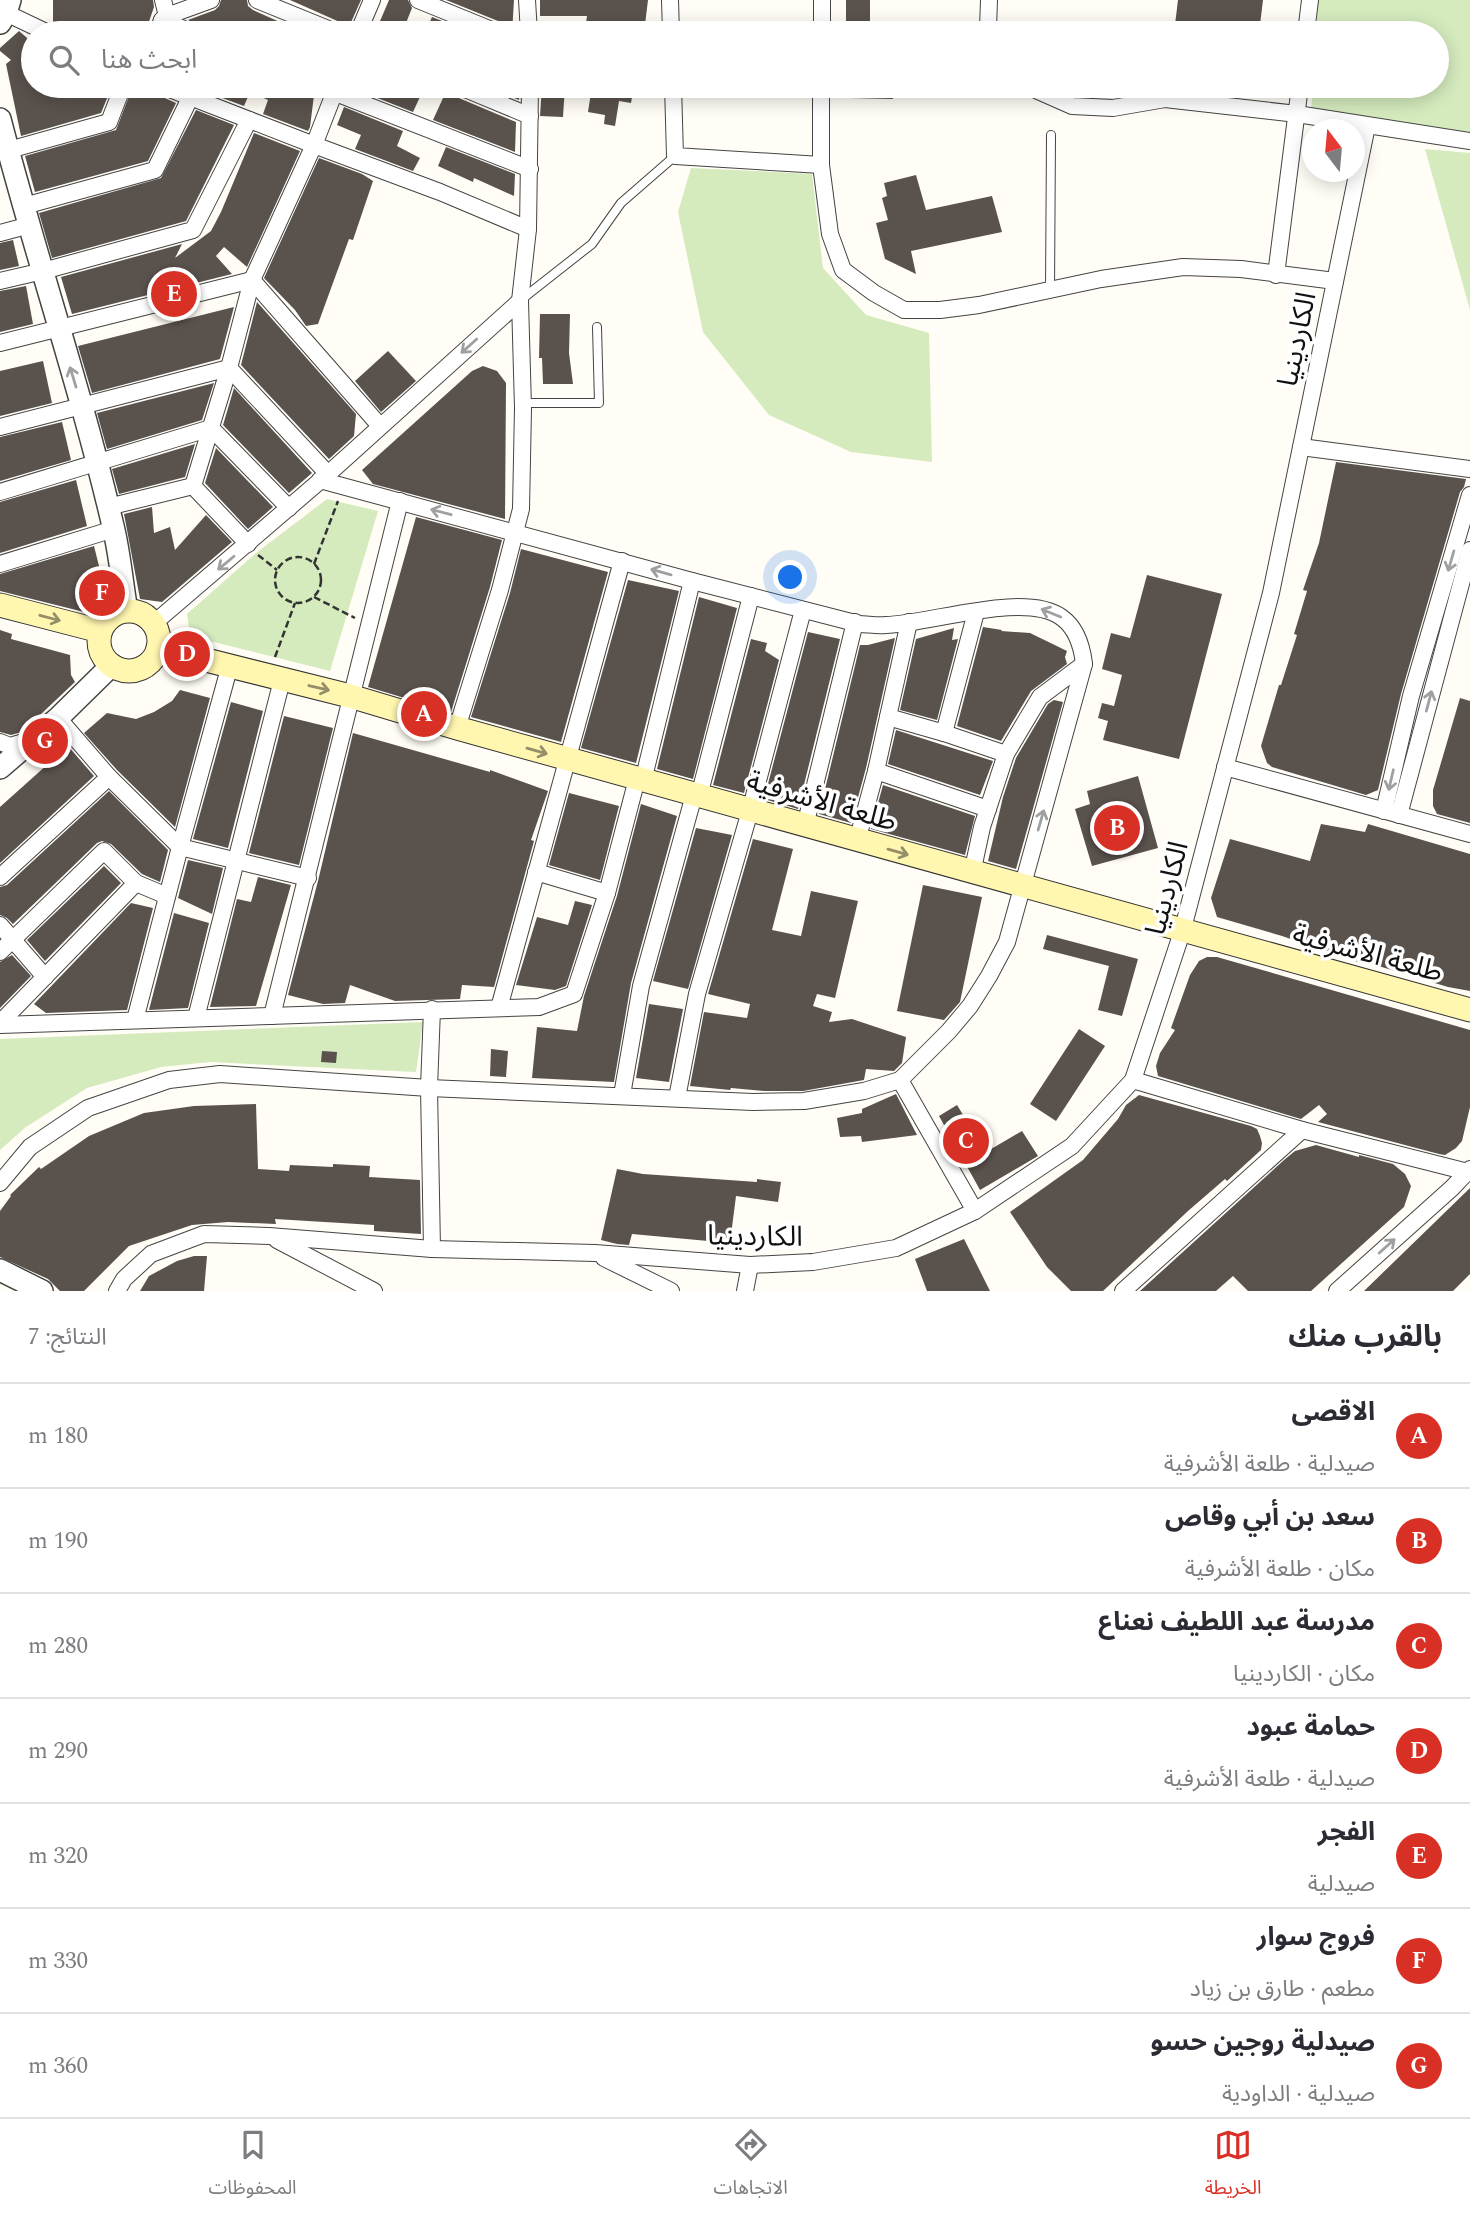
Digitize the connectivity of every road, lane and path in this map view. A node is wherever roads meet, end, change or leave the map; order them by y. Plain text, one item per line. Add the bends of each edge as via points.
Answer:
1 (211, 0) edge
2 (257, 0) edge
3 (372, 0) edge
4 (418, 0) edge
5 (527, 0) edge
6 (670, 0) edge
7 (822, 0) edge
8 (989, 0) edge
9 (1310, 0) edge
10 (5, 12) edge
11 (162, 17) edge
12 (23, 21) edge
13 (309, 21) edge
14 (363, 21) edge
15 (470, 21) edge
16 (528, 21) edge
17 (671, 21) edge
18 (822, 21) edge
19 (988, 21) edge
20 (1307, 21) edge
21 (118, 98) edge
22 (190, 98) joint
23 (332, 98) edge
24 (358, 98) edge
25 (487, 98) edge
26 (530, 98) edge
27 (673, 98) edge
28 (821, 98) edge
29 (1054, 98) edge
30 (1299, 98) edge
31 (1297, 114) junction
32 (530, 116) junction
33 (249, 120) junction
34 (1367, 126) junction
35 (3, 133) edge
36 (1051, 135) dead end
37 (1470, 141) edge
38 (314, 145) junction
39 (675, 156) junction
40 (821, 165) junction
41 (530, 169) junction
42 (9, 183) edge
43 (27, 215) junction
44 (528, 229) junction
45 (0, 233) edge
46 (43, 271) junction
47 (1276, 275) junction
48 (252, 280) junction
49 (0, 281) edge
50 (1335, 281) junction
51 (1050, 290) junction
52 (520, 301) junction
53 (597, 327) dead end
54 (58, 329) junction
55 (0, 344) edge
56 (229, 368) junction
57 (523, 402) junction
58 (82, 405) junction
59 (380, 426) junction
60 (0, 427) edge
61 (211, 428) junction
62 (1301, 447) junction
63 (97, 464) junction
64 (1470, 469) edge
65 (324, 477) junction
66 (341, 485) junction
67 (193, 486) junction
68 (0, 492) edge
69 (1470, 495) edge
70 (400, 501) junction
71 (108, 507) junction
72 (289, 508) junction
73 (114, 529) junction
74 (515, 532) junction
75 (252, 549) junction
76 (1470, 550) edge
77 (622, 561) junction
78 (0, 564) edge
79 (314, 564) junction
80 (277, 570) junction
81 (692, 581) junction
82 (751, 596) junction
83 (314, 597) junction
84 (295, 603) junction
85 (0, 605) edge
86 (803, 610) junction
87 (127, 611) junction
88 (976, 612) junction
89 (855, 622) junction
90 (909, 622) junction
91 (153, 624) junction
92 (368, 625) junction
93 (100, 631) junction
94 (158, 648) junction
95 (275, 657) dead end
96 (1084, 664) junction
97 (230, 665) junction
98 (112, 666) junction
99 (282, 680) junction
100 (350, 696) junction
101 (888, 717) junction
102 (58, 718) junction
103 (457, 729) junction
104 (944, 733) junction
105 (32, 740) junction
106 (0, 742) edge
107 (1006, 754) junction
108 (566, 759) junction
109 (1225, 767) junction
110 (0, 768) edge
111 (876, 771) junction
112 (108, 777) junction
113 (640, 780) junction
114 (696, 796) junction
115 (988, 809) junction
116 (750, 811) junction
117 (1392, 813) junction
118 (805, 826) junction
119 (1470, 834) edge
120 (857, 841) junction
121 (180, 847) junction
122 (236, 862) junction
123 (536, 872) junction
124 (972, 873) junction
125 (0, 877) edge
126 (307, 878) junction
127 (136, 883) junction
128 (1022, 886) junction
129 (607, 893) junction
130 (167, 896) junction
131 (0, 925) edge
132 (1182, 932) junction
133 (13, 940) junction
134 (0, 952) edge
135 (45, 977) junction
136 (499, 1008) junction
137 (432, 1009) junction
138 (1470, 1010) edge
139 (272, 1016) junction
140 (195, 1018) junction
141 (135, 1020) junction
142 (0, 1024) edge
143 (900, 1080) junction
144 (1133, 1080) junction
145 (429, 1088) junction
146 (622, 1095) junction
147 (677, 1098) junction
148 (1303, 1130) junction
149 (1469, 1171) edge
150 (0, 1183) edge
151 (975, 1211) junction
152 (270, 1236) junction
153 (432, 1249) junction
154 (595, 1253) junction
155 (750, 1265) junction
156 (0, 1270) edge
157 (42, 1291) edge
158 (117, 1291) edge
159 (374, 1291) edge
160 (671, 1291) edge
161 (746, 1291) edge
162 (1123, 1291) edge
163 (1337, 1291) edge

1 - 11 street
2 - 13 street
3 - 14 street
4 - 15 street
5 - 16 street
6 - 17 street
7 - 18 street
8 - 19 street
9 - 20 street
10 - 12 street
21 - 35 street via 109,122
22 - 33 street
22 - 43 street via 155,170
23 - 38 street
24 - 41 street
25 - 32 street
26 - 32 street
27 - 39 street
28 - 40 street
29 - 31 street via 1072,106 1113,108 1165,99
30 - 31 street
31 - 34 street
31 - 47 street
32 - 41 street
33 - 38 street
33 - 46 street via 193,230
34 - 37 street
34 - 50 street, الكاردينيا
35 - 42 street
36 - 51 lane
38 - 44 street
38 - 48 street
39 - 40 street
39 - 52 lane via 621,203 592,244
40 - 51 street via 830,234 843,270 904,310 979,305
41 - 44 street
42 - 43 street
43 - 45 street
43 - 46 street
44 - 52 street
46 - 49 street
46 - 54 street
47 - 50 street
47 - 51 street via 1183,267
48 - 54 street
48 - 56 street
48 - 59 street
50 - 62 street, الكاردينيا
52 - 57 street
52 -> 59 street
53 - 57 lane via 599,403
54 - 55 street
58 -> 54 street
56 - 58 street
56 - 61 street
56 - 65 street
57 - 74 street via 521,509
58 - 60 street
58 - 63 street
59 - 65 street
61 - 63 street
61 - 67 street
61 - 72 street
62 - 64 street
62 - 109 street, الكاردينيا via 1270,593
63 - 68 street
63 - 71 street
65 - 66 street
65 - 72 street
66 - 70 street
66 - 79 path
67 - 71 street
67 - 75 street
69 -> 117 street via 1411,696
74 -> 70 street
70 - 92 street
71 - 73 street
72 - 75 street
73 - 78 street
73 - 87 street
74 - 77 street
74 - 103 street
75 - 80 path
75 -> 91 street
117 -> 76 street
81 -> 77 street
77 - 108 street
79 - 80 path via 294,558
79 - 83 path via 321,584
80 - 84 path via 278,591
81 - 82 street
81 - 113 street
82 - 86 street
82 - 114 street
83 - 84 path
83 - 92 path
84 - 95 path
85 -> 93 main road
86 - 89 street
86 - 116 street
87 - 91 main road via 142,614
87 - 93 main road via 110,617
88 - 90 street
96 -> 88 street via 1073,628 1060,617 1043,609 1021,607
88 - 104 street
89 - 90 street
89 - 118 street
90 - 101 street
91 - 94 main road
92 - 100 street
93 - 98 main road via 102,654
94 - 97 main road, طلعة الأشرفية
94 - 98 main road via 148,664 139,668
96 - 107 street via 1040,697
128 -> 96 street
97 - 99 main road, طلعة الأشرفية
97 - 121 street
98 - 102 street
99 -> 100 main road, طلعة الأشرفية
99 - 122 street
100 - 103 main road, طلعة الأشرفية
100 - 126 street
101 - 104 street
101 - 111 street
102 - 105 street
102 - 112 street
103 -> 108 main road, طلعة الأشرفية
104 - 107 street
105 - 106 street via 10,746
105 - 110 street
107 - 115 street
108 - 113 main road, طلعة الأشرفية
108 - 123 street
109 - 117 street
109 - 132 street, الكاردينيا
111 - 115 street
111 - 120 street
112 - 121 street
112 - 125 street
113 - 114 main road, طلعة الأشرفية
113 - 129 street
114 - 116 main road, طلعة الأشرفية
114 - 146 street via 641,986
115 - 124 street
116 - 118 main road, طلعة الأشرفية
116 - 147 street via 696,994
117 - 119 street
118 - 120 main road, طلعة الأشرفية
120 -> 124 main road, طلعة الأشرفية
121 - 122 street
121 - 130 street
122 - 126 street
122 - 140 street
123 - 129 street
123 - 136 street
124 - 128 main road, طلعة الأشرفية
126 - 139 street
127 - 130 street
127 - 133 street via 104,850
127 - 135 street
128 - 132 main road, طلعة الأشرفية
128 - 143 street via 1007,942 989,976 950,1031
129 - 136 street via 574,994 539,1007
130 - 141 street
131 - 133 street
132 - 138 main road, طلعة الأشرفية
132 - 144 street, الكاردينيا
133 - 134 street
133 - 135 street
135 - 142 street
136 - 137 street
137 - 139 street
137 - 145 street
139 - 140 street
140 - 141 street
141 - 142 street
143 - 147 street via 804,1101
143 - 151 street
144 - 148 street
144 - 151 street, الكاردينيا via 1072,1146
145 - 146 street
145 - 150 street via 220,1074 169,1080 89,1108 30,1147
145 - 153 street
146 - 147 street
148 - 149 street
148 - 162 street
163 -> 149 street
151 - 155 street, الكاردينيا via 897,1248 813,1262
152 - 153 street, الكاردينيا
152 - 158 street, الكاردينيا via 204,1234 151,1254
152 - 159 street
153 - 154 street, الكاردينيا
154 - 155 street, الكاردينيا
154 - 160 street, الكاردينيا
155 - 161 street
156 - 157 street

